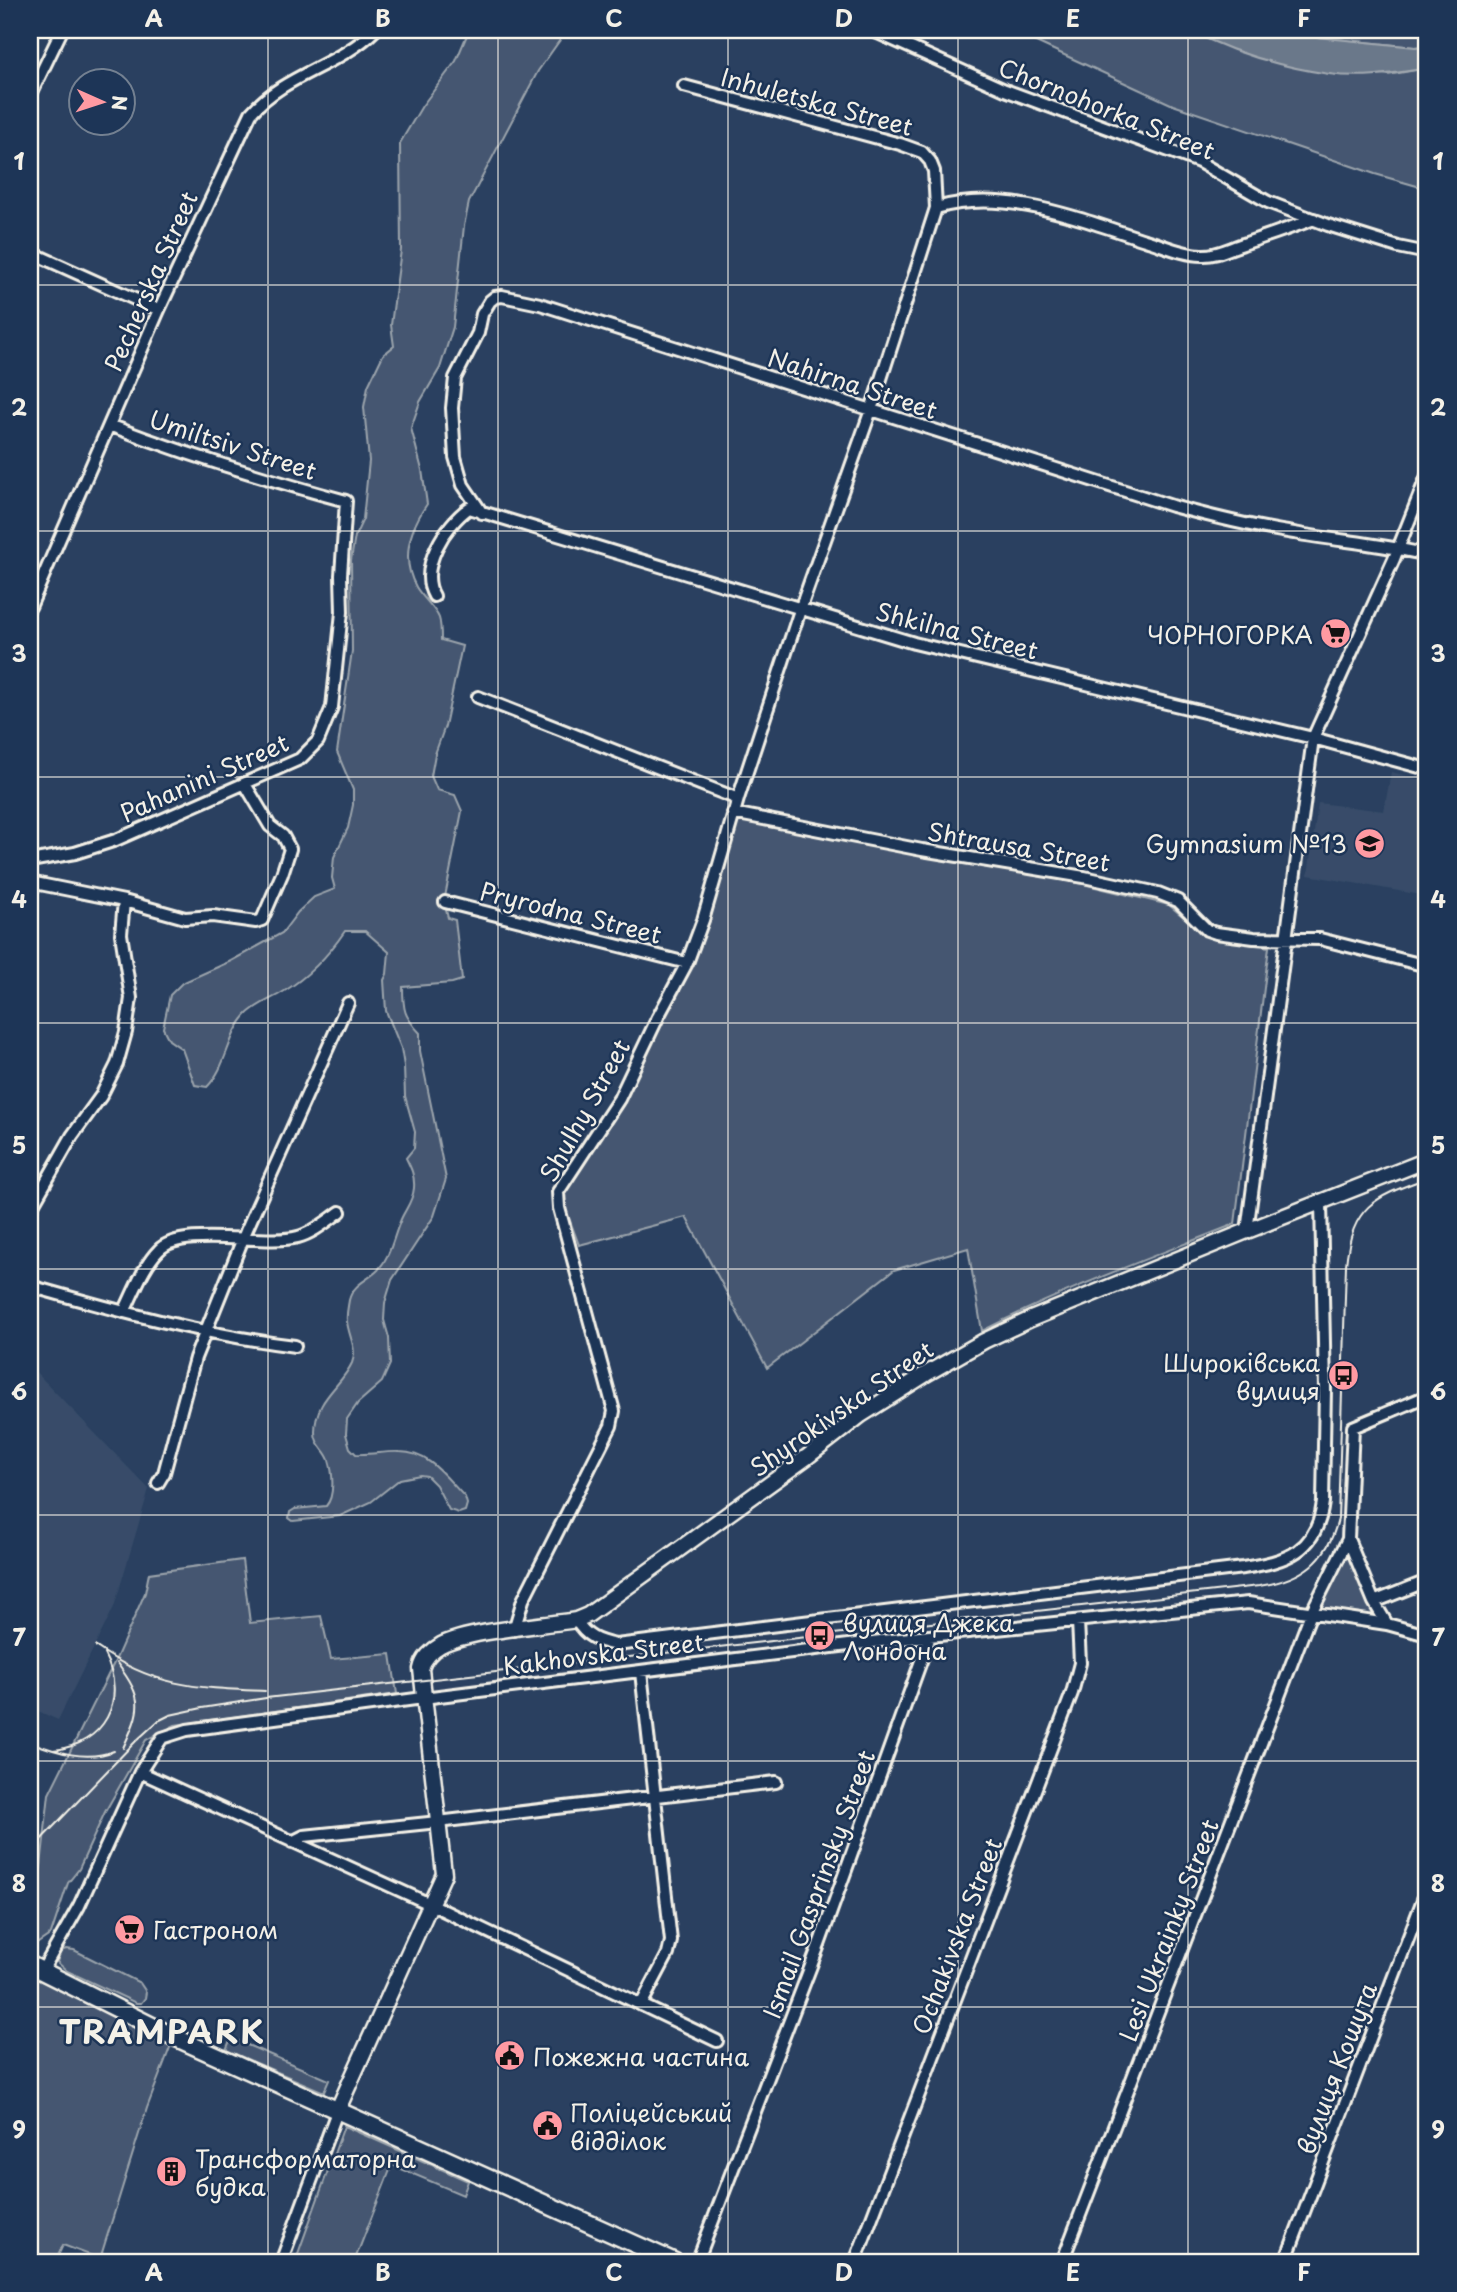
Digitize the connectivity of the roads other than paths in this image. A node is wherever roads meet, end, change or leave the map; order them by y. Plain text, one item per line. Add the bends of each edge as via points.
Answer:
1 (62, 30) edge
2 (375, 30) edge
3 (871, 30) edge
4 (684, 86) dead end
5 (30, 96) edge
6 (936, 208) junction
7 (1314, 219) junction
8 (30, 252) edge
9 (1427, 253) edge
10 (159, 310) junction
11 (871, 410) junction
12 (109, 425) junction
13 (1427, 476) edge
14 (346, 501) joint
15 (482, 513) junction
16 (1399, 548) junction
17 (1427, 555) edge
18 (434, 596) dead end
19 (30, 607) edge
20 (800, 610) junction
21 (478, 697) dead end
22 (1312, 738) junction
23 (1427, 769) edge
24 (245, 783) junction
25 (738, 799) junction
26 (733, 813) junction
27 (30, 861) edge
28 (30, 882) edge
29 (124, 901) junction
30 (446, 902) dead end
31 (1286, 937) junction
32 (687, 964) junction
33 (1427, 966) edge
34 (348, 1003) dead end
35 (1427, 1160) edge
36 (1321, 1202) junction
37 (30, 1210) edge
38 (340, 1212) dead end
39 (1247, 1231) junction
40 (243, 1239) junction
41 (30, 1286) edge
42 (124, 1312) junction
43 (206, 1331) junction
44 (295, 1346) dead end
45 (1427, 1396) edge
46 (158, 1483) dead end
47 (1348, 1539) junction
48 (1427, 1581) edge
49 (1374, 1602) junction
50 (1311, 1613) junction
51 (576, 1620) junction
52 (1078, 1621) junction
53 (1387, 1623) junction
54 (514, 1630) junction
55 (1427, 1635) edge
56 (930, 1636) junction
57 (641, 1672) junction
58 (423, 1698) junction
59 (140, 1772) junction
60 (776, 1782) dead end
61 (655, 1797) junction
62 (438, 1822) junction
63 (292, 1842) junction
64 (1427, 1889) edge
65 (432, 1905) junction
66 (36, 1968) edge
67 (641, 2005) junction
68 (717, 2041) dead end
69 (338, 2109) junction
70 (281, 2262) edge
71 (675, 2262) edge
72 (697, 2262) edge
73 (855, 2262) edge
74 (1062, 2262) edge
75 (1285, 2262) edge

1 - 5 street
2 - 10 street, Pecherska Street via 338,57 282,86 251,113
3 - 7 street, Chornohorka Street via 1005,90 1199,162 1268,202
4 - 6 street, Inhuletska Street via 922,152 934,172
6 - 7 street via 979,201 1020,204 1202,256
6 - 11 street, Shulhy Street
7 - 9 street, Chornohorka Street
8 - 10 street
10 - 12 street, Pecherska Street
11 - 15 street, Nahirna Street via 540,304 495,297 486,306 453,390 455,457 463,485
11 - 16 street, Nahirna Street via 1237,523
11 - 20 street, Shulhy Street
12 - 14 street, Umiltsiv Street via 182,453
12 - 19 street, Pecherska Street
13 - 16 street
14 - 24 street, Pahanini Street via 332,707 318,741 300,760
15 - 18 street via 468,508 453,521 435,553 428,580
15 - 20 street, Shkilna Street
16 - 17 street, Nahirna Street
16 - 22 street
20 - 22 street, Shkilna Street via 914,643
20 - 25 street, Shulhy Street
21 - 25 street
22 - 23 street, Shkilna Street
22 - 31 street
24 - 27 street, Pahanini Street via 116,840
24 - 29 street via 270,826 284,835 290,849 262,920 184,918
25 - 26 street, Shulhy Street
26 - 31 street, Shtrausa Street via 1146,890 1178,901 1207,930 1254,938
26 - 32 street, Shulhy Street
28 - 29 street
29 - 37 street via 121,934 131,998 117,1064
30 - 32 street, Pryrodna Street
31 - 33 street, Shtrausa Street via 1320,939
31 - 39 street
32 - 54 street, Shulhy Street via 619,1100 558,1192 614,1411 611,1426 523,1600
34 - 40 street
35 - 36 main road, Shyrokivska Street
36 - 39 main road, Shyrokivska Street
36 - 51 street via 1322,1503 1320,1521 1310,1541 1294,1555 1243,1568 616,1645 598,1642 584,1633
38 - 40 street via 299,1237
39 - 51 main road, Shyrokivska Street via 1031,1319 926,1374 861,1415 596,1610
40 - 42 street via 167,1243 151,1262
40 - 43 street
41 - 42 street
42 - 43 street
43 - 44 street
43 - 46 street
45 - 47 street via 1353,1427
47 - 49 street
47 - 50 street, Lesi Ukrainky Street
48 - 49 street
49 - 53 street
50 - 52 street, Kakhovska Street via 1248,1603
50 - 53 street, Kakhovska Street
50 - 74 street, Lesi Ukrainky Street
51 - 54 main road, Shyrokivska Street
52 - 56 street, Kakhovska Street
52 - 73 street, Ochakivska Street via 1080,1663 1072,1693
53 - 55 street, Kakhovska Street
54 - 58 main road, Shyrokivska Street via 444,1644 431,1652 422,1664
56 - 57 street, Kakhovska Street
56 - 72 street, Ismail Gasprinsky Street via 819,1945
57 - 58 street, Kakhovska Street
57 - 61 street
58 - 59 street, Kakhovska Street via 187,1730 162,1738
58 - 62 main road
59 - 63 street
59 - 66 street, Kakhovska Street via 79,1906
60 - 61 street
61 - 62 street
61 - 67 street via 671,1941
62 - 63 street via 304,1836
62 - 65 main road via 444,1874
63 - 65 street
64 - 75 street, вулиця Кошута
65 - 67 street
65 - 69 main road
66 - 69 main road, Kakhovska Street
67 - 68 street
69 - 70 street
69 - 71 main road, Kakhovska Street

